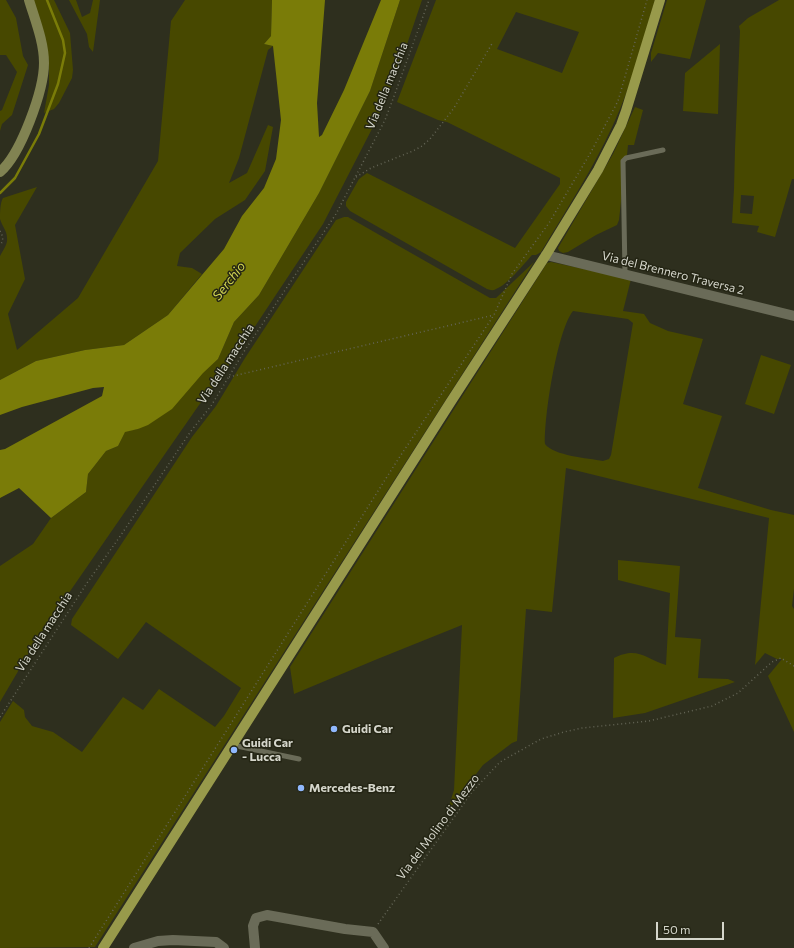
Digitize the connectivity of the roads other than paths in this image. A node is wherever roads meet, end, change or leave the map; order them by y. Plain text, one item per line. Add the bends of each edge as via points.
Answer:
1 (29, 0) edge
2 (660, 0) edge
3 (663, 150) dead end
4 (0, 172) edge
5 (546, 255) junction
6 (625, 274) junction
7 (794, 316) edge
8 (232, 745) junction
9 (299, 759) dead end
10 (103, 948) edge
11 (134, 948) edge
12 (224, 948) edge
13 (255, 948) edge
14 (384, 948) edge

1 - 4 main road via 42,48 44,74 40,91 15,153
2 - 5 main road via 621,125 598,170
3 - 6 lane via 626,158 623,161
5 - 6 street, Via del Brennero Traversa 2
5 - 8 main road
6 - 7 street, Via del Brennero Traversa 2
8 - 9 lane
8 - 10 main road
11 - 12 street via 158,941 173,940 216,942
13 - 14 street via 253,926 256,918 267,915 373,932

